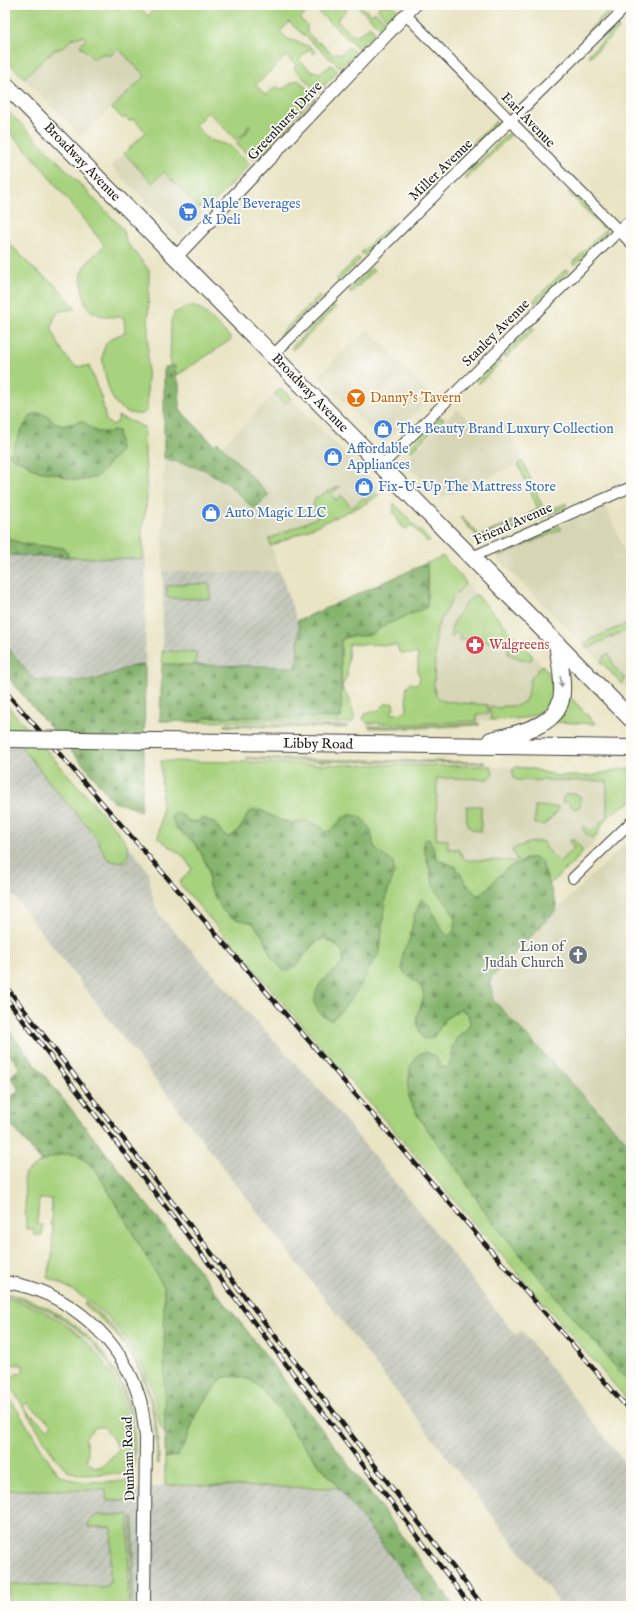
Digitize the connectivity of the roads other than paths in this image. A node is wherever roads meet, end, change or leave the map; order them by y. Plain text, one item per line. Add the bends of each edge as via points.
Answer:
1 (415, 5) edge
2 (628, 5) edge
3 (406, 16) junction
4 (5, 84) edge
5 (510, 122) junction
6 (631, 219) edge
7 (619, 231) junction
8 (631, 243) edge
9 (176, 257) junction
10 (273, 355) junction
11 (381, 466) junction
12 (631, 487) edge
13 (472, 557) junction
14 (557, 643) junction
15 (631, 719) edge
16 (5, 739) edge
17 (473, 746) junction
18 (631, 748) edge
19 (631, 822) edge
20 (573, 878) dead end
21 (5, 1282) edge
22 (144, 1606) edge

1 - 3 street, Greenhurst Drive
2 - 5 street, Miller Avenue
3 - 5 street, Earl Avenue
3 - 9 street, Greenhurst Drive
4 - 9 main road, Broadway Avenue
5 - 7 street, Earl Avenue
5 - 10 street, Miller Avenue
6 - 7 street, Stanley Avenue
7 - 8 street, Earl Avenue
7 - 11 street, Stanley Avenue
9 - 10 main road, Broadway Avenue
10 - 11 main road, Broadway Avenue
11 - 13 main road, Broadway Avenue
12 - 13 street, Friend Avenue
13 - 14 main road, Broadway Avenue
14 - 15 main road, Broadway Avenue
14 -> 17 main road via 562,693 553,714 538,726
16 - 17 main road, Libby Road, bridge
17 - 18 main road, Libby Road
19 - 20 street
21 - 22 street, Dunham Road via 49,1295 71,1307 94,1326 116,1351 130,1375 140,1401 146,1436

